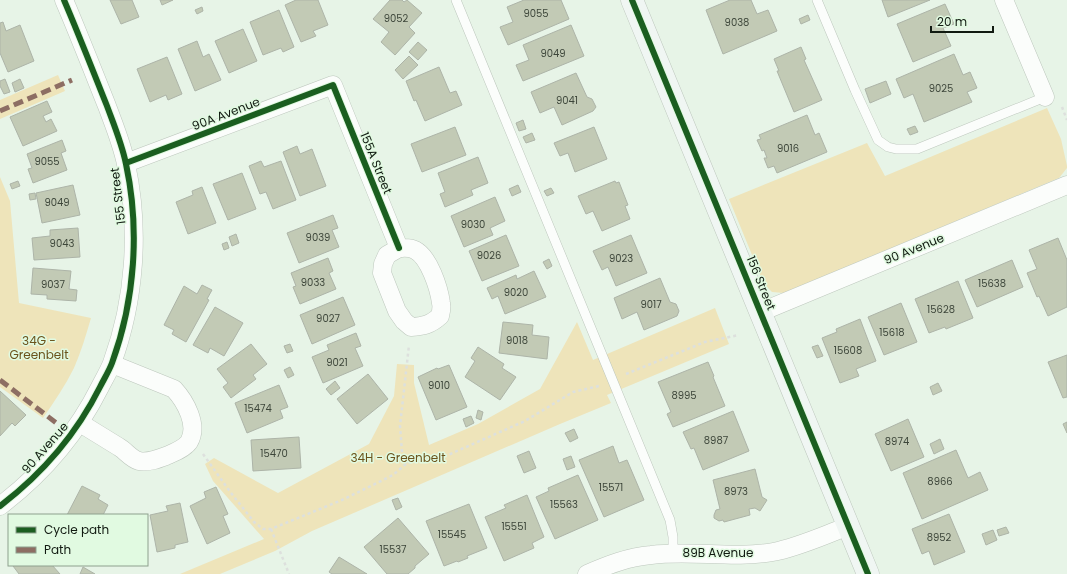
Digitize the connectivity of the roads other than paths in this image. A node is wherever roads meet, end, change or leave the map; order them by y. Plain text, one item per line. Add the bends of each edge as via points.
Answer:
1 (64, 0) edge
2 (456, 0) edge
3 (632, 0) edge
4 (817, 0) edge
5 (1004, 0) edge
6 (333, 85) joint
7 (1045, 97) joint
8 (126, 163) junction
9 (1067, 185) edge
10 (399, 248) dead end
11 (761, 312) junction
12 (112, 364) junction
13 (96, 395) joint
14 (80, 423) junction
15 (0, 506) edge
16 (848, 526) junction
17 (673, 553) junction
18 (587, 574) edge
19 (868, 574) edge

1 - 8 street, 155 Street via 117,133
2 - 17 lane via 670,520
3 - 11 main road, 156 Street
4 - 7 lane via 878,140 888,147 902,150 917,149
5 - 7 street
6 - 8 street, 90A Avenue
6 - 10 street, 155A Street
8 - 12 street, 155 Street via 132,205 134,249 130,297
9 - 11 street, 90 Avenue
11 - 16 main road, 156 Street
12 - 13 street, 155 Street
12 - 14 street, 90 Avenue via 174,389 181,396 192,422 189,442 170,454 141,462
13 - 14 street, 90 Avenue
14 - 15 street, 90 Avenue via 36,476
16 - 17 street, 89B Avenue via 806,543 774,552 741,555
16 - 19 main road, 156 Street
17 - 18 street, 89B Avenue via 627,559

